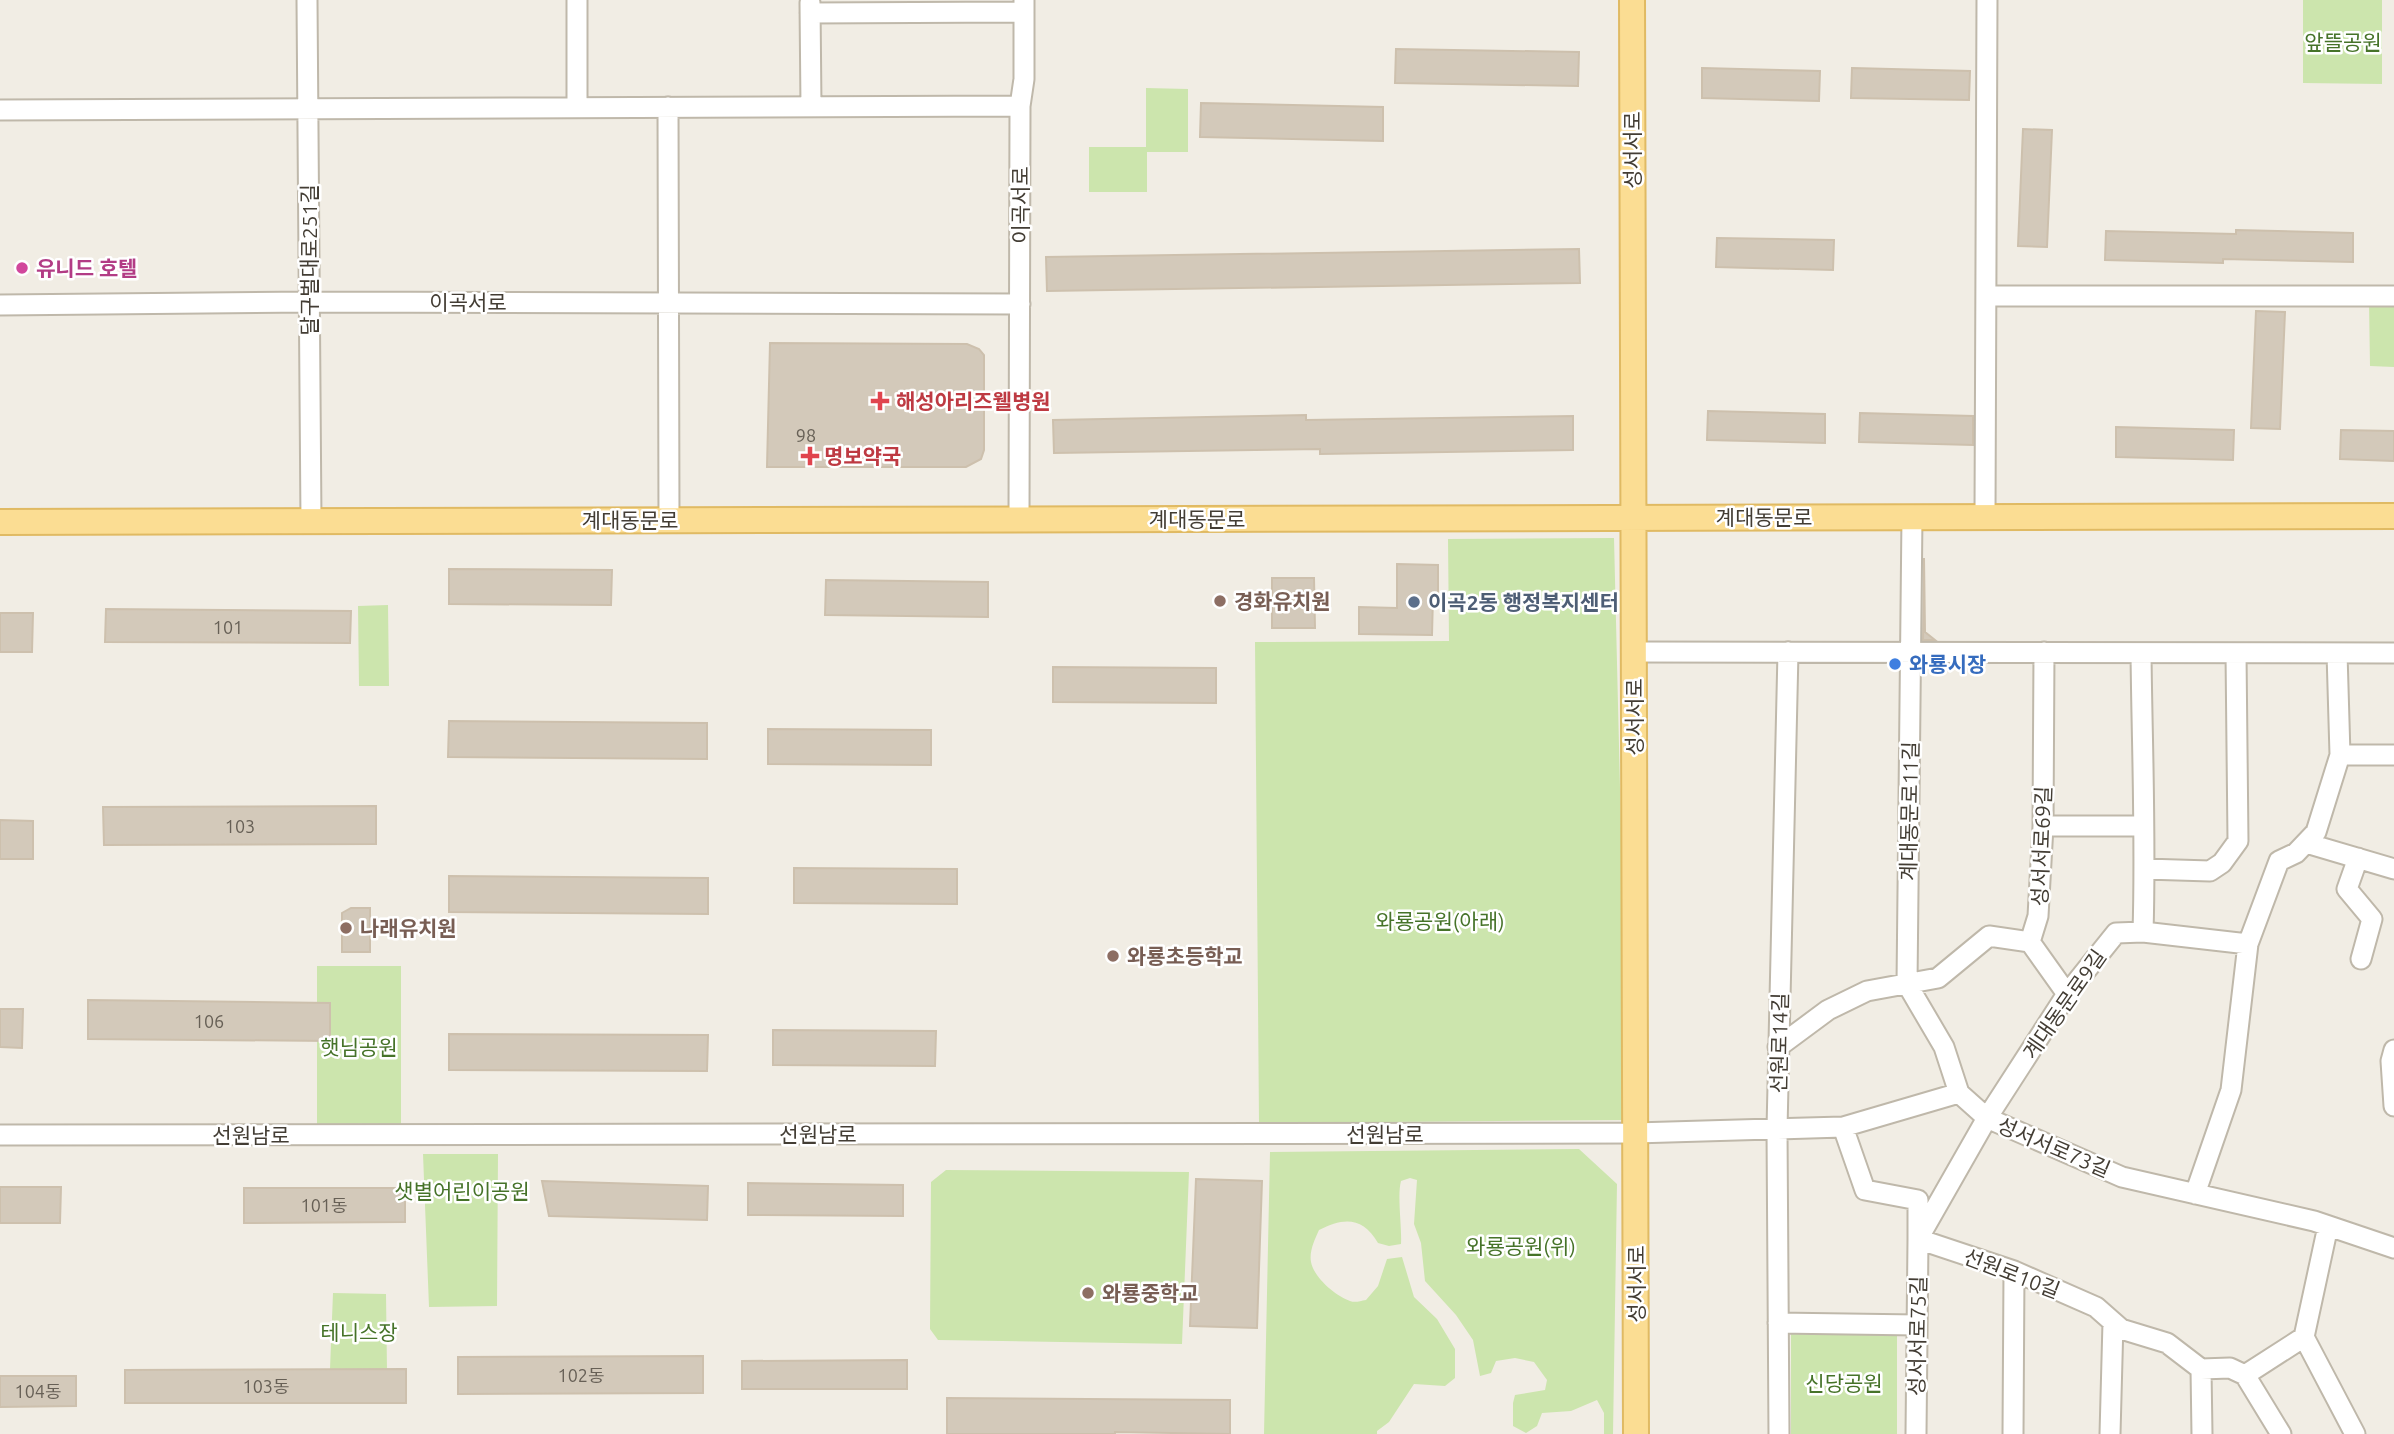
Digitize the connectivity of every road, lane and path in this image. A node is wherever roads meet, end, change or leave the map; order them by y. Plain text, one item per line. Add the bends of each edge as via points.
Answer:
1 (307, 0) edge
2 (577, 0) edge
3 (1632, 0) edge
4 (1987, 0) edge
5 (1024, 6) edge
6 (810, 7) edge
7 (1020, 106) junction
8 (577, 107) junction
9 (668, 107) junction
10 (811, 107) junction
11 (308, 108) junction
12 (0, 110) edge
13 (1986, 296) junction
14 (2394, 296) edge
15 (309, 302) junction
16 (669, 303) junction
17 (1020, 304) junction
18 (0, 305) edge
19 (1912, 516) junction
20 (1985, 516) junction
21 (2394, 516) edge
22 (1633, 518) junction
23 (1019, 519) junction
24 (669, 520) junction
25 (311, 521) junction
26 (0, 522) edge
27 (1634, 652) junction
28 (1788, 652) junction
29 (1911, 652) junction
30 (2044, 652) junction
31 (2141, 653) junction
32 (2236, 653) junction
33 (2337, 653) junction
34 (2394, 653) edge
35 (2340, 755) junction
36 (2394, 755) edge
37 (2043, 826) junction
38 (2142, 827) junction
39 (2306, 843) junction
40 (2358, 858) junction
41 (2145, 869) junction
42 (2394, 869) edge
43 (2143, 932) junction
44 (2030, 942) junction
45 (2248, 944) junction
46 (2361, 960) dead end
47 (1907, 984) junction
48 (2067, 993) junction
49 (1778, 1047) junction
50 (2394, 1050) edge
51 (1959, 1093) junction
52 (2394, 1106) edge
53 (1987, 1118) junction
54 (1843, 1127) junction
55 (1777, 1129) junction
56 (1635, 1133) junction
57 (0, 1135) edge
58 (2195, 1194) junction
59 (2328, 1226) junction
60 (1918, 1239) junction
61 (2394, 1248) edge
62 (2014, 1271) junction
63 (2113, 1321) junction
64 (1778, 1323) junction
65 (1917, 1325) junction
66 (2304, 1337) junction
67 (2201, 1369) junction
68 (2245, 1375) junction
69 (1636, 1434) edge
70 (1779, 1434) edge
71 (1916, 1434) edge
72 (2013, 1434) edge
73 (2110, 1434) edge
74 (2202, 1434) edge
75 (2281, 1434) edge
76 (2354, 1434) edge

1 - 11 street, 달구벌대로251길
2 - 8 street
3 - 22 main road, 성서서로
4 - 13 street
5 - 6 street
5 - 7 street, 이곡서로
6 - 10 street
7 - 10 street
7 - 17 street, 이곡서로
8 - 9 street
8 - 11 street
9 - 10 street
9 - 16 street
11 - 12 street
11 - 15 street, 달구벌대로251길
13 - 14 street
13 - 20 street
15 - 16 street, 이곡서로
15 - 18 street, 이곡서로
15 - 25 street, 달구벌대로251길
16 - 17 street, 이곡서로
16 - 24 street
17 - 23 street
19 - 20 main road, 계대동문로
19 - 22 main road, 계대동문로
19 - 29 street, 계대동문로11길
20 - 21 main road, 계대동문로
22 - 23 main road, 계대동문로
22 - 27 main road, 성서서로
23 - 24 main road, 계대동문로
24 - 25 main road, 계대동문로
25 - 26 main road, 계대동문로
27 - 28 street
27 - 56 main road, 성서서로
28 - 29 street
28 - 49 street, 선원로14길
29 - 30 street
29 - 47 street, 계대동문로11길
30 - 31 street
30 - 37 street, 성서서로69길
31 - 32 street
31 - 38 street
32 - 33 street
32 - 41 street via 2238,841 2210,871
33 - 34 street
33 - 35 street
35 - 36 street
35 - 39 street via 2316,832
37 - 38 street
37 - 44 street, 성서서로69길 via 2038,916
38 - 41 street
39 - 40 street
39 - 45 street via 2279,861
40 - 42 street
40 - 46 street via 2347,889 2372,919
41 - 43 street
43 - 45 street, 계대동문로9길
43 - 48 street, 계대동문로9길 via 2116,933
44 - 47 street via 1989,936 1937,978
44 - 48 street
45 - 58 street via 2231,1090
47 - 49 street via 1867,991 1828,1010
47 - 51 street via 1944,1047
48 - 53 street, 계대동문로9길
49 - 55 street, 선원로14길
50 - 52 street
51 - 53 street, 성서서로73길
51 - 54 street
53 - 58 street, 성서서로73길 via 2122,1177
53 - 60 street, 계대동문로9길
54 - 55 street
54 - 60 street via 1865,1190 1917,1199
55 - 56 street
55 - 64 street, 선원로14길
56 - 57 street, 선원남로
56 - 69 main road, 성서서로
58 - 59 street, 성서서로73길
59 - 61 street, 성서서로73길
59 - 66 street
60 - 62 street, 선원로10길
60 - 65 street, 성서서로75길
62 - 63 street, 선원로10길 via 2096,1307
62 - 72 street
63 - 67 street, 선원로10길 via 2121,1329 2167,1343
63 - 73 street
64 - 65 street
64 - 70 street, 선원로14길
65 - 71 street, 성서서로75길
66 - 68 street
66 - 76 street
67 - 68 street via 2230,1368
67 - 74 street
68 - 75 street

